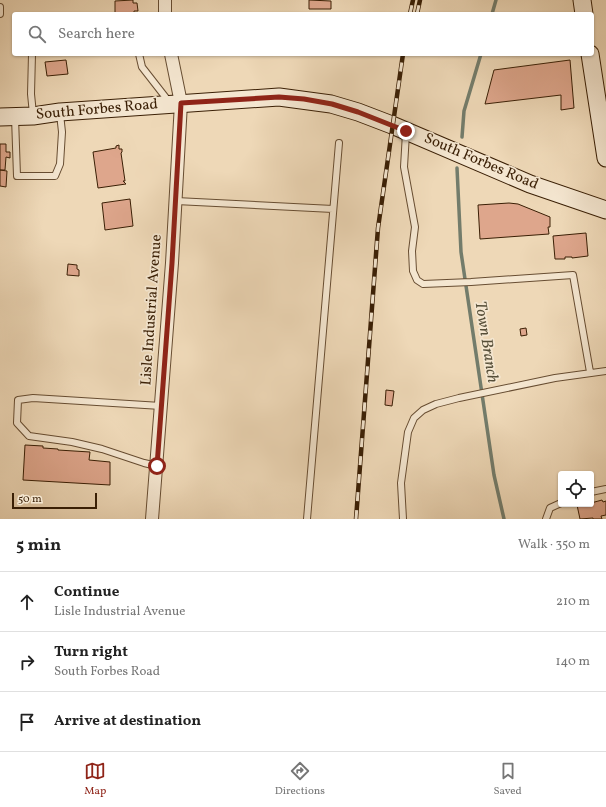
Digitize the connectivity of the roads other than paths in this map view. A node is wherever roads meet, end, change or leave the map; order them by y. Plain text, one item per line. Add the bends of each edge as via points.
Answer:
1 (165, 0) edge
2 (582, 0) edge
3 (0, 7) edge
4 (165, 12) edge
5 (584, 12) edge
6 (0, 14) edge
7 (32, 56) edge
8 (139, 56) edge
9 (171, 56) edge
10 (590, 56) edge
11 (176, 104) junction
12 (60, 112) junction
13 (33, 116) junction
14 (8, 117) edge
15 (406, 131) junction
16 (339, 143) dead end
17 (606, 158) edge
18 (176, 202) junction
19 (333, 209) junction
20 (606, 210) edge
21 (606, 371) edge
22 (590, 372) junction
23 (161, 406) junction
24 (157, 466) junction
25 (606, 489) edge
26 (594, 491) edge
27 (558, 504) edge
28 (152, 519) edge
29 (307, 519) edge
30 (403, 519) edge
31 (546, 519) edge

1 - 4 street
2 - 5 main road
3 - 6 lane
7 - 13 lane
8 - 11 lane via 142,67
9 - 11 street, Lisle Industrial Avenue
10 - 17 main road
11 - 12 main road, South Forbes Road
11 - 15 main road, South Forbes Road via 279,97 304,99 358,112
11 - 18 street, Lisle Industrial Avenue
12 - 13 main road, South Forbes Road
12 - 14 lane via 60,164 55,176 17,176
13 - 14 main road, South Forbes Road
15 - 20 main road, South Forbes Road via 530,184
15 - 22 lane via 404,167 414,227 413,271 417,280 423,284 573,275
16 - 19 lane
18 - 19 lane
18 - 23 street, Lisle Industrial Avenue
19 - 29 lane
21 - 22 lane
22 - 30 lane via 459,398 423,410 414,418 408,432 401,483
23 - 24 street, Lisle Industrial Avenue
23 - 24 lane via 33,398 18,400 17,423 29,436 72,442
24 - 28 street, Lisle Industrial Avenue
25 - 26 lane
27 - 31 lane via 550,508

